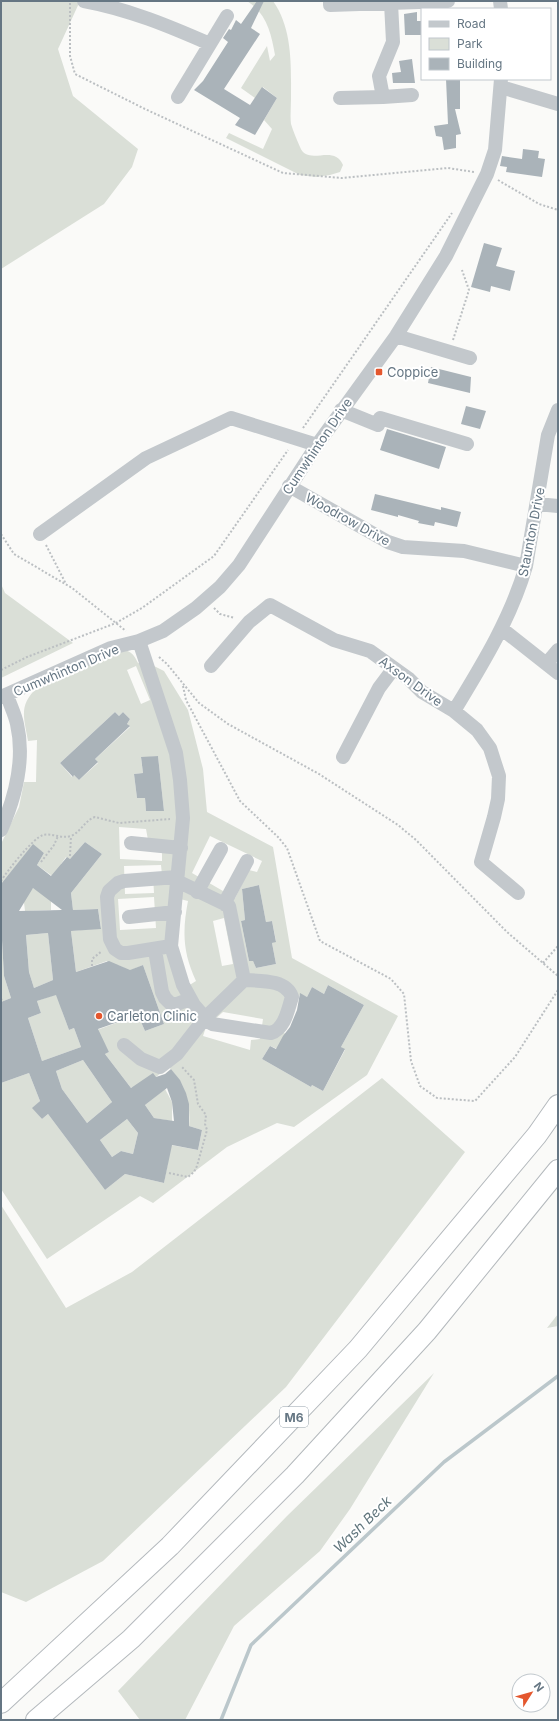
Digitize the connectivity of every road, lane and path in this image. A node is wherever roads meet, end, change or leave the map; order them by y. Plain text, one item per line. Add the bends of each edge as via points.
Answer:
1 (70, 1) edge
2 (84, 1) edge
3 (330, 1) edge
4 (448, 1) edge
5 (406, 2) edge
6 (390, 3) junction
7 (227, 16) dead end
8 (210, 44) junction
9 (501, 83) edge
10 (412, 95) dead end
11 (178, 97) dead end
12 (383, 97) junction
13 (340, 98) dead end
14 (558, 104) edge
15 (487, 174) junction
16 (454, 210) dead end
17 (558, 210) edge
18 (462, 270) dead end
19 (396, 336) junction
20 (449, 352) junction
21 (470, 358) dead end
22 (341, 410) junction
23 (558, 410) edge
24 (296, 438) junction
25 (467, 444) dead end
26 (317, 445) junction
27 (289, 486) junction
28 (537, 504) junction
29 (558, 506) edge
30 (1, 534) edge
31 (40, 534) joint
32 (526, 566) junction
33 (67, 585) junction
34 (205, 600) junction
35 (249, 622) junction
36 (116, 623) junction
37 (502, 629) junction
38 (139, 641) junction
39 (558, 650) edge
40 (212, 666) dead end
41 (394, 668) junction
42 (553, 668) edge
43 (1, 670) edge
44 (183, 684) junction
45 (4, 696) edge
46 (454, 711) junction
47 (343, 756) dead end
48 (183, 818) junction
49 (1, 830) edge
50 (58, 836) junction
51 (71, 836) junction
52 (131, 843) dead end
53 (181, 848) junction
54 (221, 849) dead end
55 (70, 856) dead end
56 (247, 861) dead end
57 (41, 862) dead end
58 (177, 879) junction
59 (1, 880) edge
60 (197, 892) junction
61 (518, 893) dead end
62 (224, 904) junction
63 (175, 912) junction
64 (129, 917) dead end
65 (112, 945) junction
66 (171, 946) junction
67 (558, 946) edge
68 (155, 950) junction
69 (543, 963) junction
70 (92, 966) dead end
71 (558, 976) edge
72 (244, 980) junction
73 (558, 990) edge
74 (190, 999) junction
75 (205, 1018) junction
76 (124, 1045) dead end
77 (173, 1058) junction
78 (558, 1105) edge
79 (558, 1170) edge
80 (169, 1173) dead end
81 (1, 1703) edge
82 (36, 1720) edge

1 - 15 path via 70,56 75,74 283,173 342,178 448,168
2 - 8 street via 106,5 160,22
3 - 6 street via 330,5
4 - 5 street
5 - 6 street
6 - 12 street via 393,42 380,76
7 - 8 street
8 - 11 street
9 - 14 street
9 - 15 street, Cumwhinton Drive via 495,150
10 - 12 street
12 - 13 street
15 - 17 path via 540,204
15 - 19 street, Cumwhinton Drive via 446,256
16 - 24 path
18 - 20 path via 469,290
19 - 20 street
19 - 22 street, Cumwhinton Drive
20 - 21 street
22 - 25 street via 378,425 380,418
22 - 26 street, Cumwhinton Drive
23 - 28 street, Staunton Drive via 548,435
24 - 26 street
24 - 31 street via 231,418 146,458
24 - 36 path via 214,556 142,608
26 - 27 street, Cumwhinton Drive
27 - 32 street, Woodrow Drive via 403,548 464,552
27 - 34 street, Cumwhinton Drive via 239,565
28 - 29 street
28 - 32 street, Staunton Drive
30 - 33 path via 14,554
31 - 33 path
32 - 37 street, Staunton Drive
33 - 36 path
34 - 35 path via 220,614
34 - 38 street, Cumwhinton Drive via 163,631
35 - 40 street, Axson Drive
35 - 41 street, Axson Drive via 270,605 334,640 370,651
36 - 38 path
36 - 43 path via 27,657
37 - 42 street
37 - 46 street, Staunton Drive
38 - 44 path via 167,664
38 - 45 street, Cumwhinton Drive via 112,648
38 - 48 street via 176,753
39 - 42 street
41 - 46 street, Axson Drive via 422,692
41 - 47 street via 379,688
44 - 69 path via 199,703 228,724 319,774 398,825 507,932
44 - 73 path via 186,700 240,801 287,848 320,941 391,979 404,994 411,1061 420,1086 437,1098 475,1101 515,1057
45 - 49 street via 17,724 20,745 15,788
46 - 61 street, Axson Drive via 477,730 490,748 499,776 498,799 481,862
48 - 51 path via 119,823 94,817
48 - 53 street
50 - 51 path
50 - 57 path
50 - 59 path via 39,837
51 - 55 path
52 - 53 street
53 - 58 street
54 - 60 street
56 - 62 street
58 - 60 street
58 - 63 street
58 - 65 street via 124,881 113,887 107,897 107,920
60 - 62 street
62 - 72 street via 229,906
63 - 64 street
63 - 66 street
65 - 68 street via 121,953
65 - 70 path via 93,957
66 - 68 street
66 - 74 street via 179,976
67 - 69 path
68 - 74 street via 165,998 171,1004
69 - 71 path
72 - 75 street
72 - 75 street via 272,982 291,994 278,1030 271,1032 212,1024
74 - 75 street
75 - 77 street
76 - 77 street via 141,1059 156,1066 162,1066
77 - 80 path via 194,1080 198,1104 206,1115 207,1130 194,1172 188,1177
78 - 81 highway, M6 via 537,1135 358,1350 170,1546
79 - 82 highway via 427,1331 295,1475 131,1639

